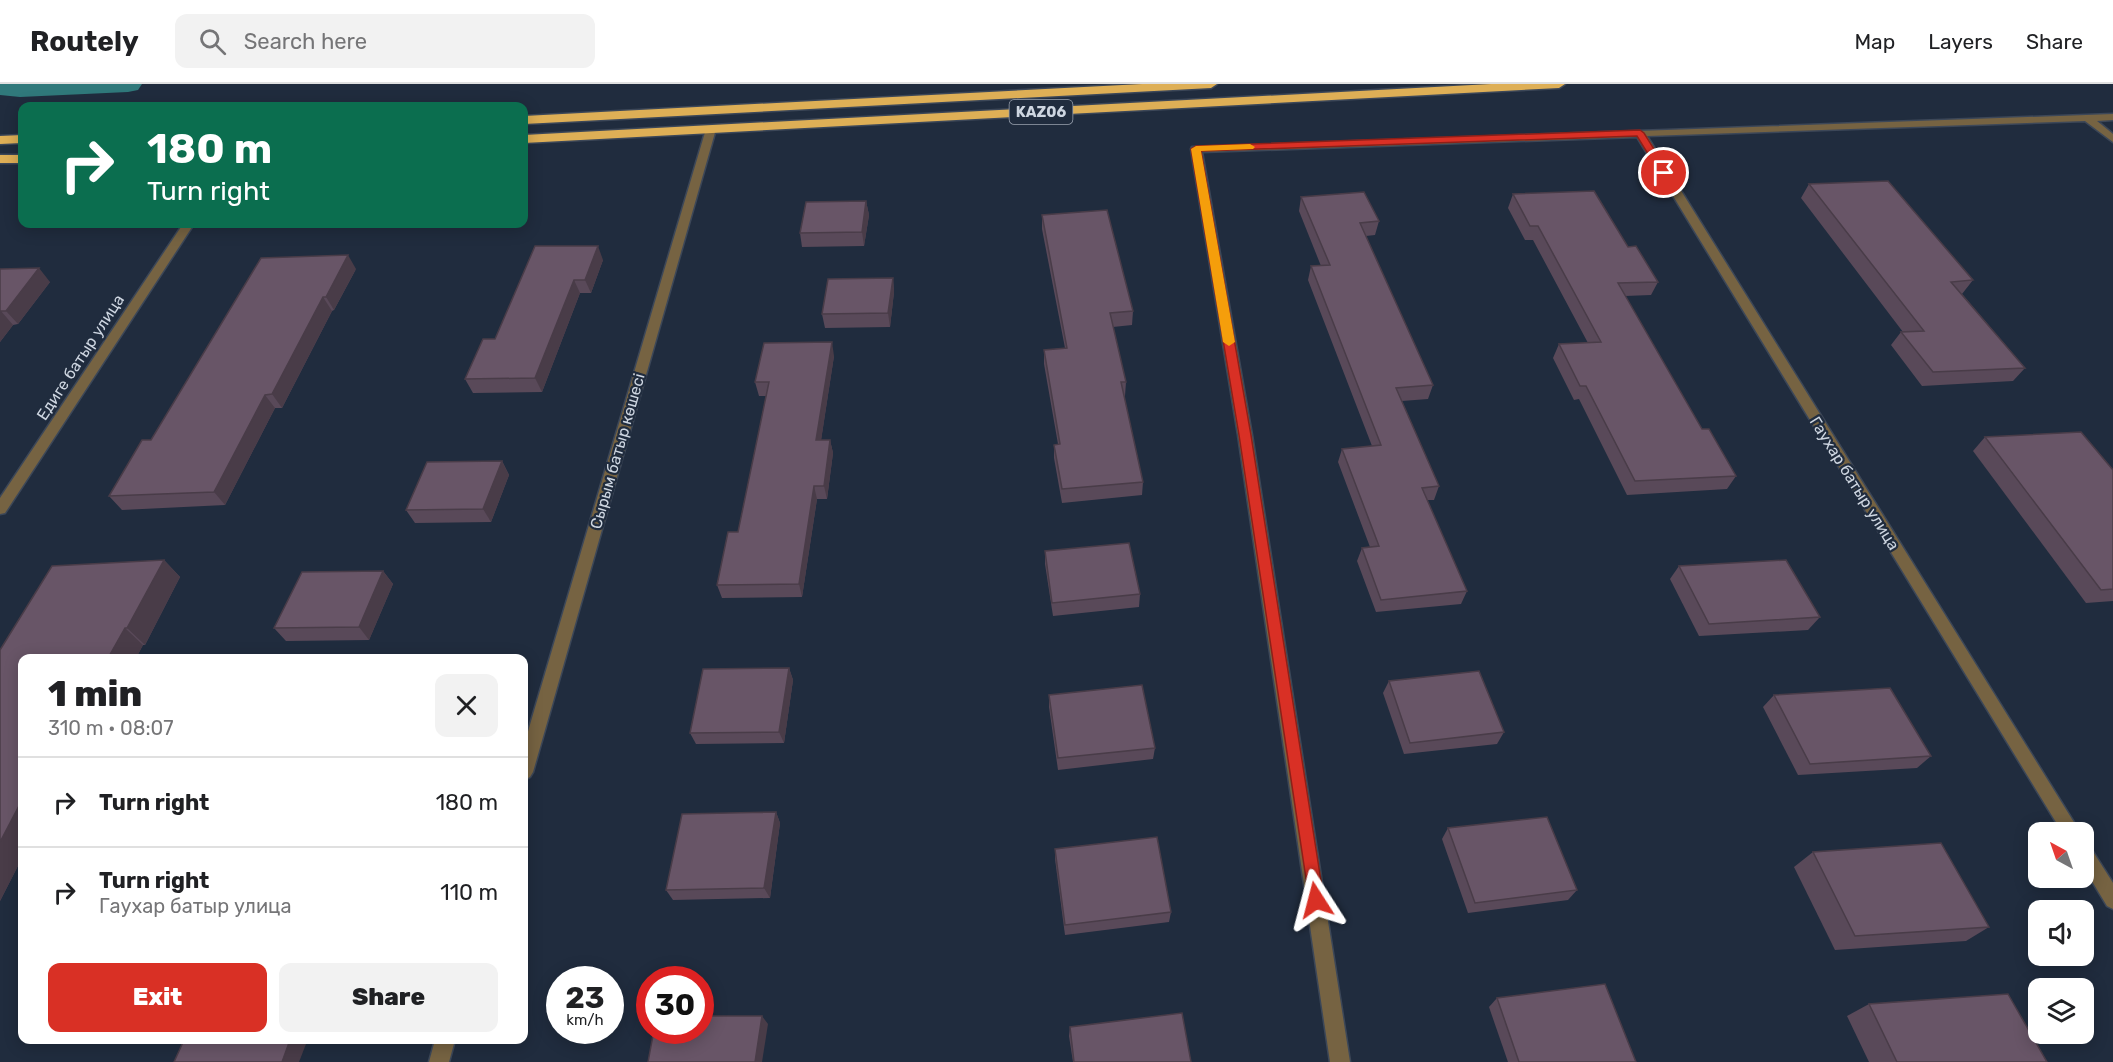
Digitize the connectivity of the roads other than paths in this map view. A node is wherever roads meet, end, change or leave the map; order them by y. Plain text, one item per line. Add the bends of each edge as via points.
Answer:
1 (1212, 84) edge
2 (1559, 84) edge
3 (2088, 117) junction
4 (2113, 117) edge
5 (528, 120) edge
6 (711, 129) junction
7 (1640, 133) junction
8 (18, 139) edge
9 (528, 139) edge
10 (2113, 139) edge
11 (0, 140) edge
12 (0, 159) edge
13 (18, 159) edge
14 (185, 228) edge
15 (0, 509) edge
16 (528, 758) edge
17 (2065, 822) edge
18 (2094, 869) edge
19 (2113, 900) edge
20 (445, 1044) edge
21 (439, 1062) edge
22 (1340, 1062) edge

1 - 5 highway, KАZ06
2 - 6 highway, KАZ06
3 - 4 street
3 - 7 street
3 - 10 street
6 - 9 highway, KАZ06
6 - 16 street, Сырым батыр көшесі
7 - 17 street, Гаухар батыр улица
7 - 22 street via 1196,149 1245,435
8 - 11 highway
12 - 13 highway
14 - 15 street, Едиге батыр улица
18 - 19 street
20 - 21 street

